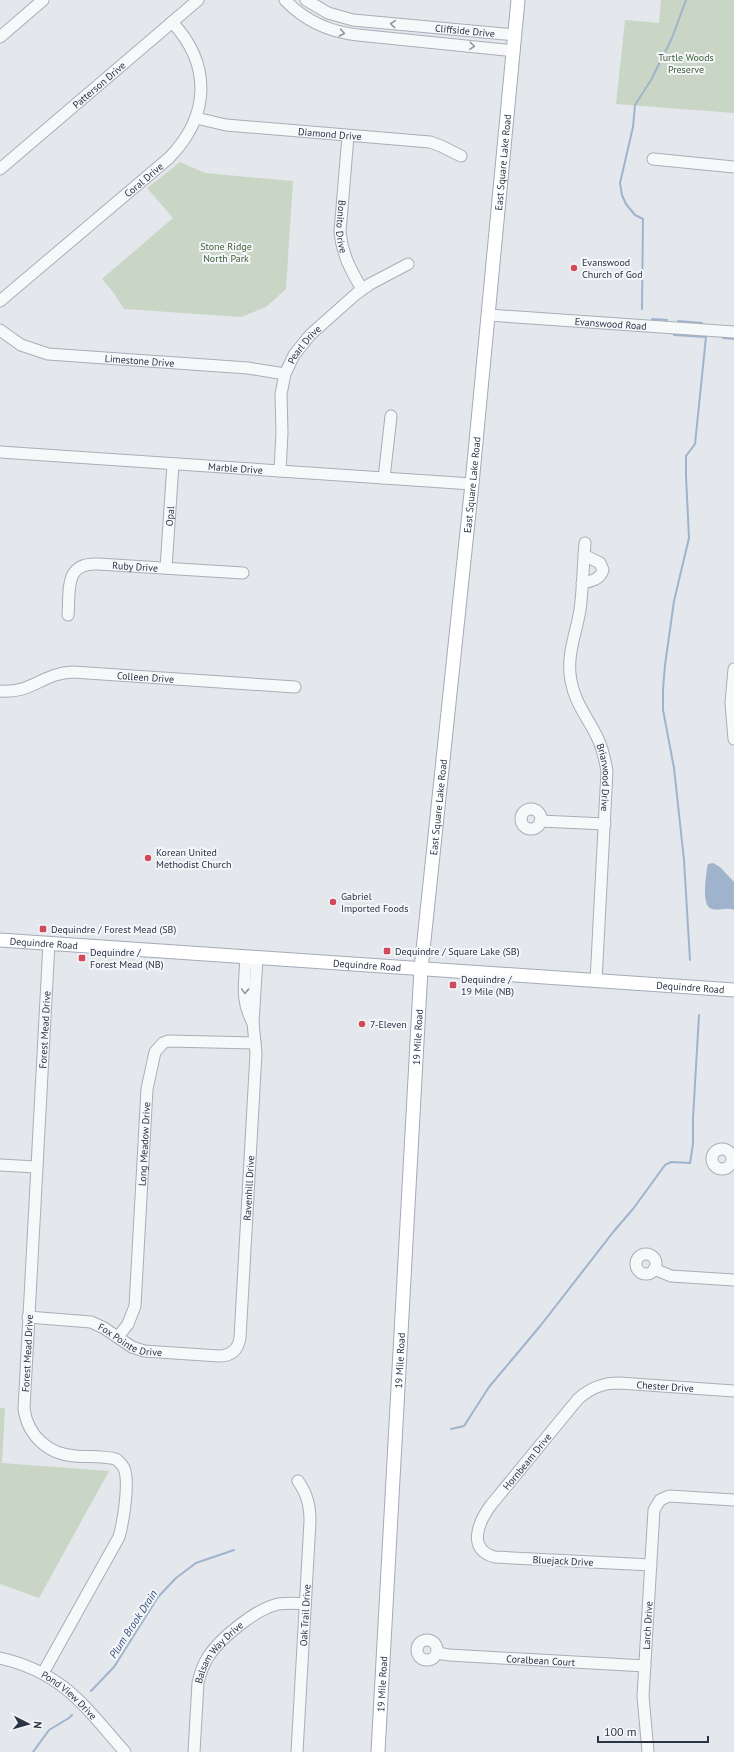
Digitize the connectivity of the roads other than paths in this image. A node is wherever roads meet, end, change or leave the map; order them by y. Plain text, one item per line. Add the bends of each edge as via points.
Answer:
1 (43, 0) edge
2 (198, 0) edge
3 (285, 0) edge
4 (306, 0) edge
5 (518, 0) edge
6 (328, 13) junction
7 (172, 22) junction
8 (414, 26) junction
9 (323, 27) junction
10 (515, 35) junction
11 (0, 37) edge
12 (413, 40) junction
13 (514, 51) junction
14 (196, 118) junction
15 (348, 136) junction
16 (460, 156) dead end
17 (653, 159) dead end
18 (734, 167) edge
19 (0, 169) edge
20 (408, 264) dead end
21 (362, 289) junction
22 (0, 301) edge
23 (488, 315) junction
24 (0, 330) edge
25 (734, 332) edge
26 (285, 374) junction
27 (391, 416) dead end
28 (0, 452) edge
29 (173, 464) junction
30 (280, 471) junction
31 (384, 478) junction
32 (472, 484) junction
33 (585, 543) dead end
34 (584, 555) junction
35 (166, 568) junction
36 (243, 573) dead end
37 (582, 583) junction
38 (68, 615) dead end
39 (734, 669) edge
40 (295, 687) dead end
41 (0, 690) edge
42 (733, 712) edge
43 (734, 739) edge
44 (540, 821) dead end
45 (605, 824) junction
46 (0, 940) edge
47 (49, 943) junction
48 (252, 957) junction
49 (421, 969) junction
50 (596, 981) junction
51 (734, 990) edge
52 (255, 1043) junction
53 (0, 1165) edge
54 (36, 1167) junction
55 (654, 1269) dead end
56 (734, 1280) edge
57 (28, 1317) junction
58 (118, 1337) junction
59 (233, 1352) joint
60 (596, 1386) joint
61 (734, 1391) edge
62 (298, 1481) dead end
63 (734, 1500) edge
64 (479, 1547) joint
65 (650, 1566) junction
66 (306, 1604) junction
67 (437, 1653) dead end
68 (0, 1658) edge
69 (645, 1666) junction
70 (43, 1673) junction
71 (125, 1752) edge
72 (194, 1752) edge
73 (297, 1752) edge
74 (378, 1752) edge
75 (648, 1752) edge

1 - 11 street
2 - 7 street, Patterson Drive
3 - 9 street, Cliffside Drive via 301,14
4 - 6 street, Cliffside Drive
5 - 10 main road, East Square Lake Road
8 -> 6 street, Cliffside Drive via 353,20
6 - 9 street
7 - 14 street, Coral Drive via 188,40 198,68 201,96
7 - 19 street, Patterson Drive
8 - 10 street, Cliffside Drive
8 - 12 street
9 -> 12 street, Cliffside Drive via 348,34
10 - 13 main road, East Square Lake Road
12 -> 13 street, Cliffside Drive
13 - 23 main road, East Square Lake Road
14 - 15 street, Diamond Drive via 226,125
14 - 22 street, Coral Drive via 184,142 169,158
15 - 16 street, Diamond Drive via 430,142
15 - 21 street, Bonito Drive via 340,222 341,239 348,265
17 - 18 street
20 - 21 street, Pearl Drive
21 - 26 street, Pearl Drive via 302,344
23 - 25 street, Evanswood Road
23 - 32 main road, East Square Lake Road
24 - 26 street, Limestone Drive via 21,345 48,354 248,368
26 - 30 street, Pearl Drive via 280,399
27 - 31 street
28 - 29 street, Marble Drive
29 - 30 street, Marble Drive
29 - 35 street, Opal
30 - 31 street, Marble Drive
31 - 32 street, Marble Drive
32 - 49 main road, East Square Lake Road
33 - 34 street, Briarwood Drive
34 - 37 street, Briarwood Drive
34 - 37 street via 600,563 604,570 600,577
35 - 36 street, Ruby Drive
35 - 38 street, Ruby Drive via 92,563 79,566 72,577
37 - 45 street, Briarwood Drive via 578,617 570,650 569,672 574,694 599,739 605,759
39 - 42 street
40 - 41 street, Colleen Drive via 73,672 54,674 23,690
42 - 43 street
44 - 45 street
45 - 50 street, Briarwood Drive
46 - 47 main road, Dequindre Road
47 - 48 main road, Dequindre Road
47 - 54 street, Forest Mead Drive
48 - 49 main road, Dequindre Road
48 - 52 street, Ravenhill Drive via 245,1001 246,1011 253,1023
49 - 50 main road, Dequindre Road
49 - 74 main road, 19 Mile Road
50 - 51 main road, Dequindre Road
52 - 58 street, Long Meadow Drive via 168,1041 156,1052 147,1089 135,1306 128,1324
52 - 59 street, Ravenhill Drive via 240,1338
53 - 54 street
54 - 57 street, Forest Mead Drive
55 - 56 street via 671,1276
57 - 58 street, Fox Pointe Drive via 91,1322
57 - 70 street, Forest Mead Drive via 24,1409 32,1433 44,1445 58,1452 74,1456 116,1459 124,1468 126,1481 124,1516 119,1537
58 - 59 street, Fox Pointe Drive via 132,1347 144,1351 219,1356
60 - 61 street, Chester Drive via 619,1383
60 - 64 street, Hornbeam Drive via 578,1399 488,1509 479,1527
62 - 66 street, Oak Trail Drive via 307,1495 310,1511
63 - 65 street, Larch Drive via 674,1496 660,1500 653,1516
64 - 65 street, Bluejack Drive via 482,1552 495,1557
65 - 69 street, Larch Drive
66 - 72 street, Balsam Way Drive via 278,1604 262,1610 245,1621 211,1653 198,1683
66 - 73 street, Oak Trail Drive
67 - 69 street, Coralbean Court
68 - 70 street, Pond View Drive
69 - 75 street, Larch Drive via 643,1704
70 - 71 street, Pond View Drive via 75,1696

